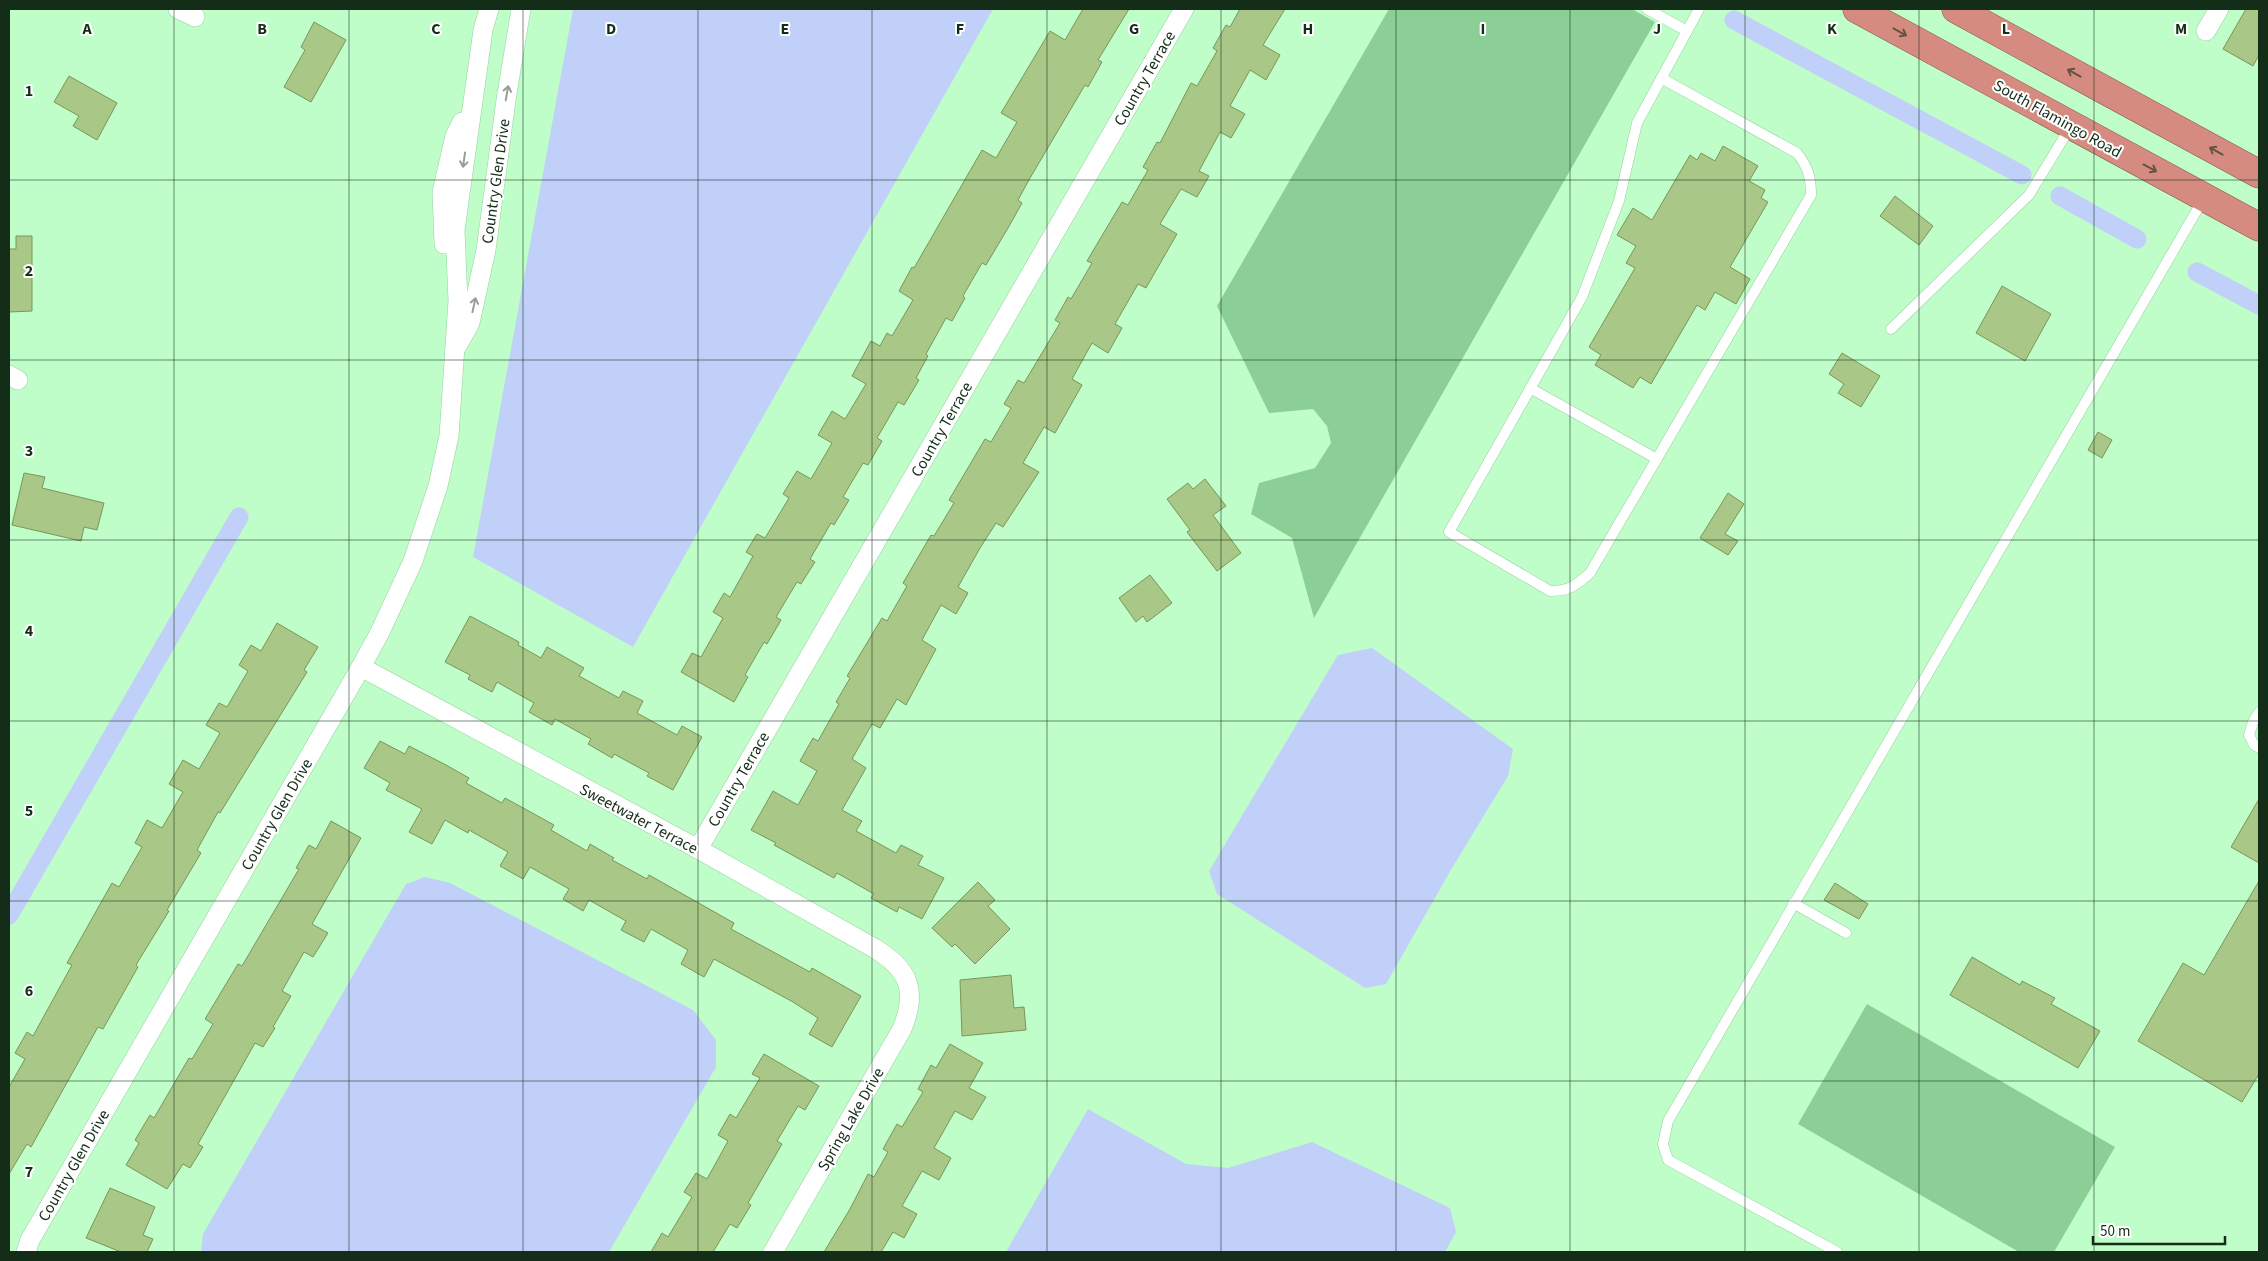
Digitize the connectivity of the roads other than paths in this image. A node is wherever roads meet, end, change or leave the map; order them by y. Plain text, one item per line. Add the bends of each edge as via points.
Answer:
1 (489, 9) edge
2 (521, 9) edge
3 (1184, 9) edge
4 (1648, 9) edge
5 (1699, 9) edge
6 (1857, 9) edge
7 (1956, 9) edge
8 (2219, 9) edge
9 (1687, 31) junction
10 (2206, 31) dead end
11 (1661, 78) junction
12 (2071, 125) junction
13 (2259, 174) edge
14 (2205, 198) junction
15 (2259, 227) edge
16 (1891, 329) dead end
17 (455, 349) junction
18 (1530, 388) junction
19 (1657, 458) junction
20 (360, 667) junction
21 (2259, 712) edge
22 (2259, 748) edge
23 (698, 849) junction
24 (1794, 903) junction
25 (1846, 933) dead end
26 (907, 982) joint
27 (26, 1252) edge
28 (773, 1252) edge
29 (1837, 1252) edge

1 -> 17 street, Country Glen Drive via 483,30 455,230 458,301
17 -> 2 street, Country Glen Drive via 470,323 486,250
3 - 23 street, Country Terrace
4 - 9 lane
5 - 9 lane
6 -> 12 highway, South Flamingo Road
13 -> 7 highway
8 - 10 street
9 - 11 lane
11 - 18 lane via 1637,123 1620,201 1599,258 1582,297
11 - 19 lane via 1798,153 1807,165 1811,195
12 -> 14 highway, South Flamingo Road
12 - 16 lane via 2029,195
14 - 15 highway, South Flamingo Road
14 - 24 lane
17 - 20 street, Country Glen Drive via 449,436 438,486 413,561
18 - 19 lane
18 - 19 lane via 1449,532 1550,591 1564,591 1590,573
20 - 23 street, Sweetwater Terrace
20 - 27 street, Country Glen Drive
21 - 22 lane via 2249,735
23 - 26 street, Sweetwater Terrace via 890,957
24 - 25 lane
24 - 29 lane via 1668,1121 1663,1144 1668,1160
26 - 28 street, Spring Lake Drive via 910,1002 902,1029

